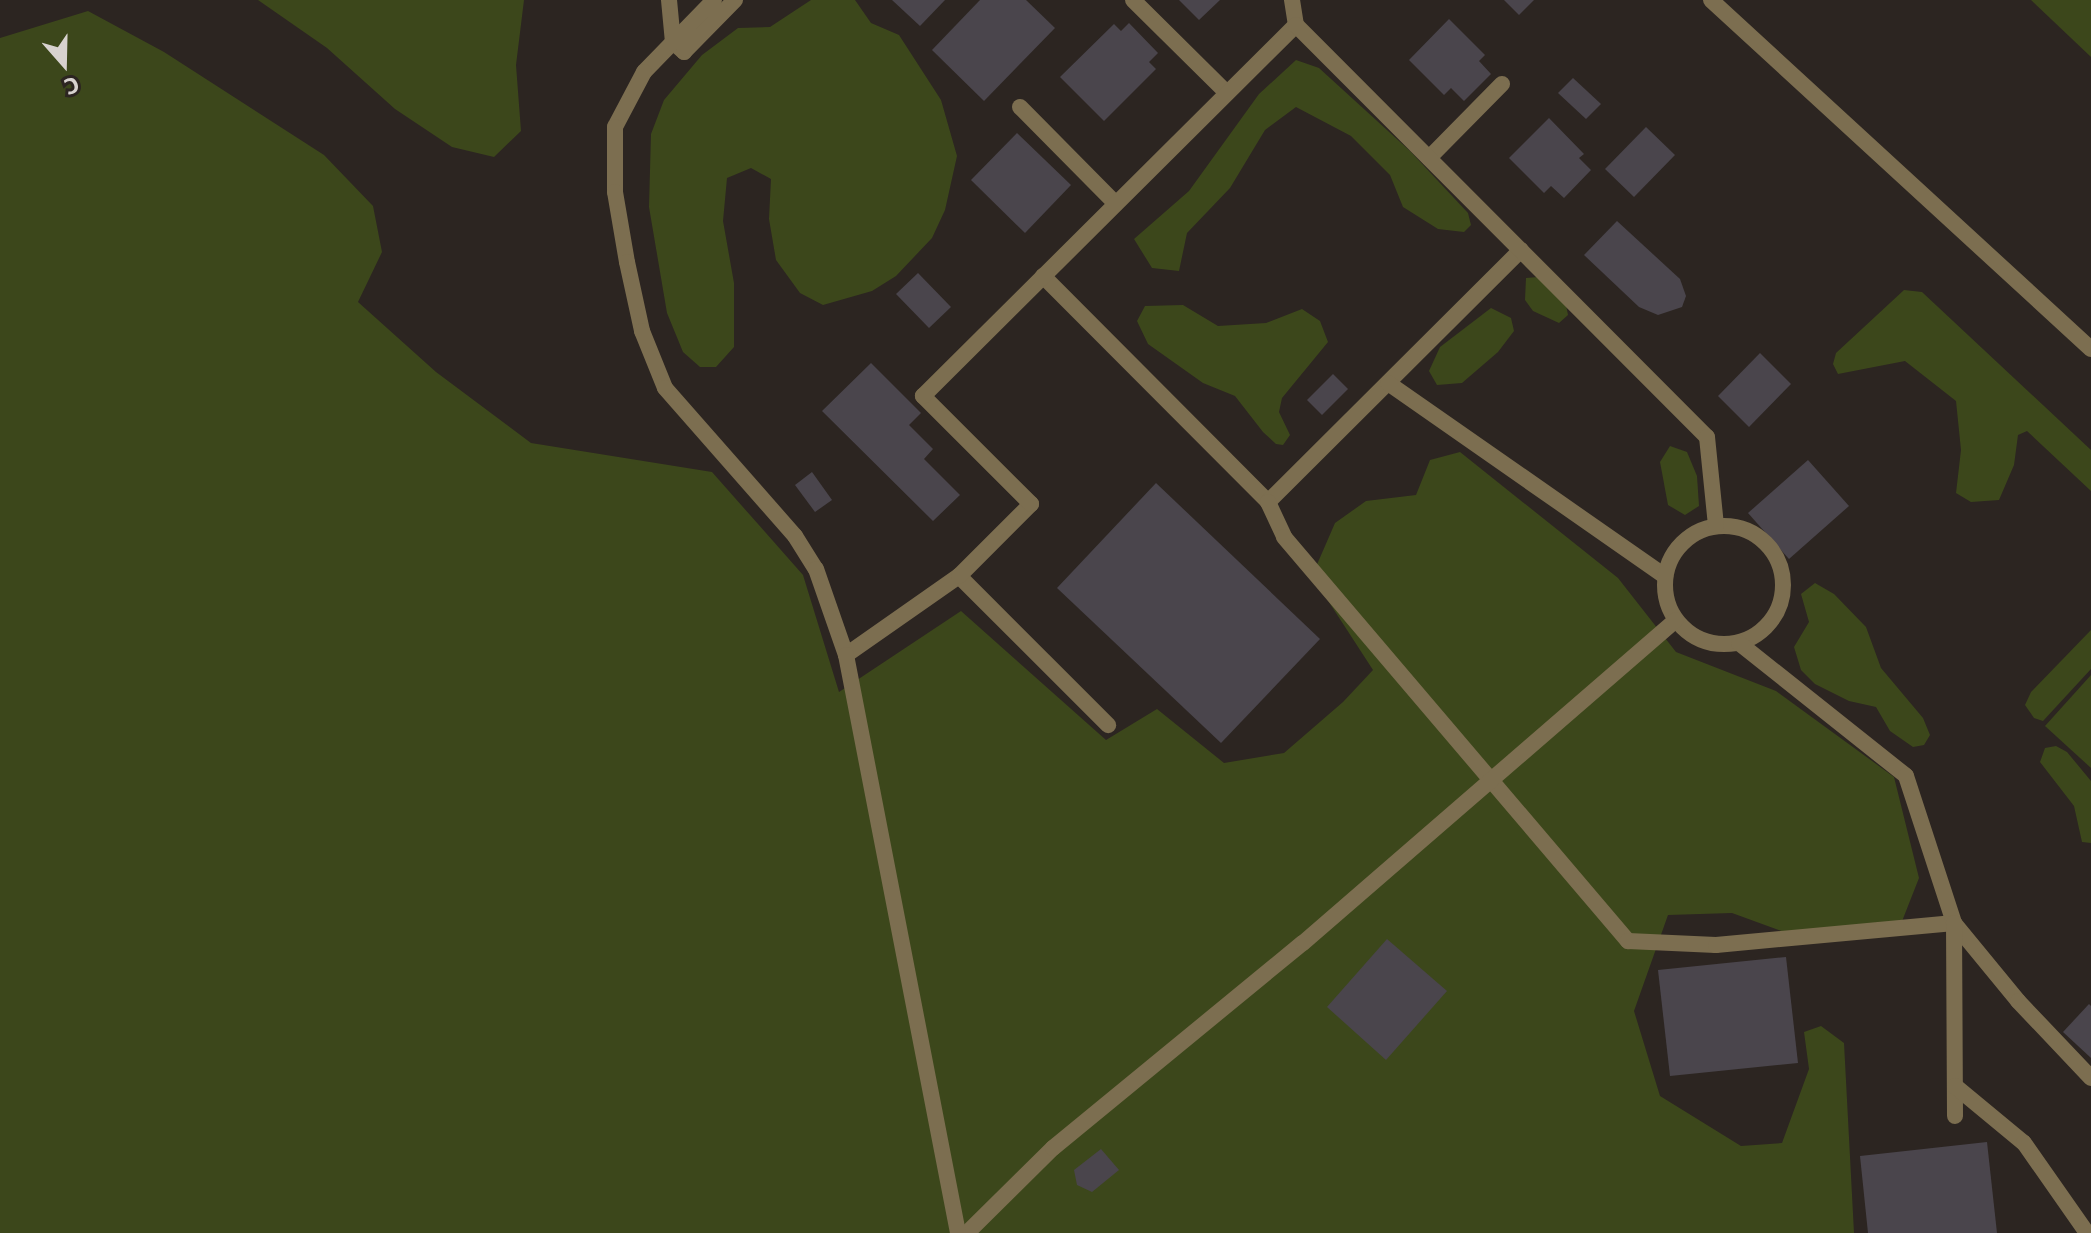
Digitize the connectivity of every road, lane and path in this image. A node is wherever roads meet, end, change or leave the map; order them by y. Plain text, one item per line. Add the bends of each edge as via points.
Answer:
1 (669, 0) edge
2 (714, 0) edge
3 (735, 0) edge
4 (1133, 0) edge
5 (1292, 0) edge
6 (1711, 0) edge
7 (1296, 25) junction
8 (673, 42) junction
9 (1502, 84) dead end
10 (1227, 93) junction
11 (1020, 107) dead end
12 (1429, 158) junction
13 (1116, 204) junction
14 (1521, 250) junction
15 (1043, 276) junction
16 (2091, 349) edge
17 (1388, 383) junction
18 (1268, 502) junction
19 (1716, 526) junction
20 (959, 576) junction
21 (1665, 576) junction
22 (1676, 620) junction
23 (1739, 643) junction
24 (846, 655) junction
25 (1108, 725) dead end
26 (1491, 780) junction
27 (1954, 923) junction
28 (2091, 1078) edge
29 (1955, 1086) junction
30 (1955, 1116) dead end
31 (958, 1233) edge
32 (967, 1233) edge
33 (2087, 1233) edge

1 - 8 street
2 - 8 street
3 - 8 street via 684,52
4 - 10 street
5 - 7 street
6 - 16 street
7 - 10 street
7 - 12 street
8 - 24 street via 644,72 615,127 615,192 642,331 665,388 795,536 816,569
9 - 12 street
10 - 13 street
11 - 13 street
12 - 14 street
13 - 15 street
14 - 17 street
14 - 19 street via 1707,437
15 - 18 street
15 - 20 street via 923,396 1031,504
17 - 18 street
17 - 21 street
18 - 26 street via 1284,537
19 - 21 street via 1682,543
19 - 23 street via 1738,527 1759,537 1783,574 1783,596 1775,617 1759,634
20 - 24 street
20 - 25 street
21 - 22 street via 1666,599
22 - 23 street via 1694,636 1716,644
22 - 26 street
23 - 27 street via 1906,776
24 - 31 street
26 - 27 street via 1628,941 1716,945
26 - 32 street via 1053,1148
27 - 28 street
27 - 29 street
29 - 30 street
29 - 33 street via 2024,1143

